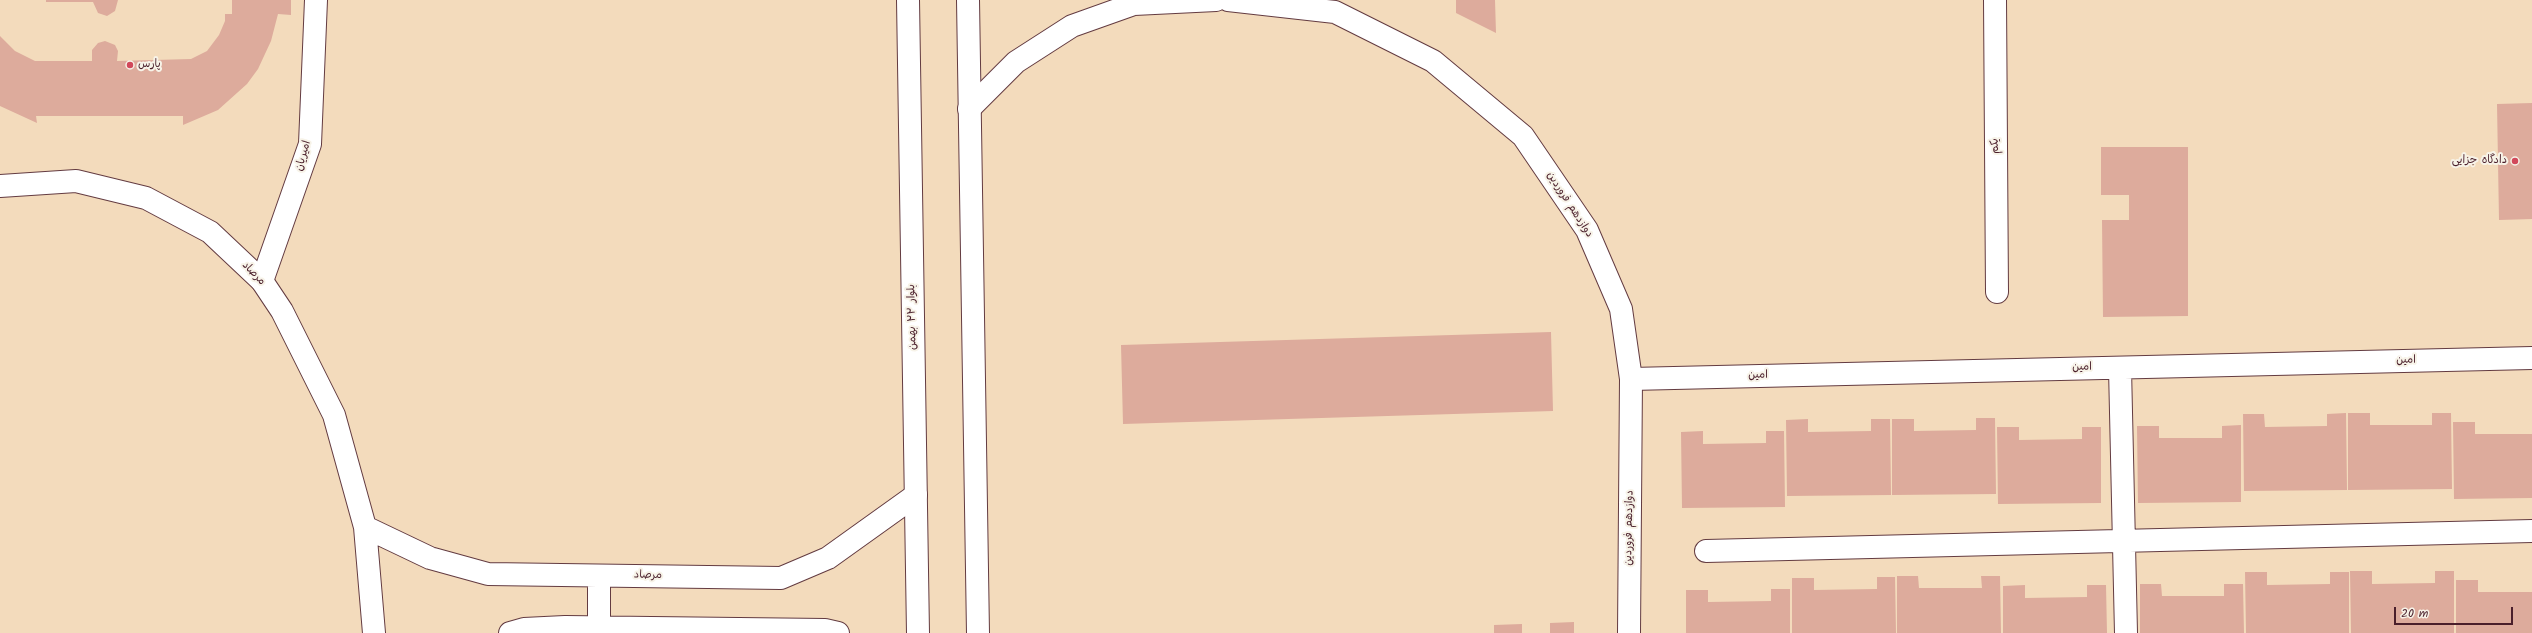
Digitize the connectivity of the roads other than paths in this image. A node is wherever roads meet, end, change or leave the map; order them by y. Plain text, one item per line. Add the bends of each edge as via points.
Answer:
1 (316, 0) edge
2 (908, 0) edge
3 (968, 0) edge
4 (1216, 0) edge
5 (1228, 0) edge
6 (1995, 0) edge
7 (1130, 2) edge
8 (969, 109) junction
9 (0, 186) edge
10 (262, 281) junction
11 (1997, 292) dead end
12 (2532, 358) edge
13 (2120, 368) junction
14 (1631, 379) junction
15 (916, 496) junction
16 (365, 527) junction
17 (2532, 531) edge
18 (2124, 541) junction
19 (1706, 551) dead end
20 (599, 576) junction
21 (599, 627) junction
22 (374, 633) edge
23 (510, 633) edge
24 (838, 633) edge
25 (918, 633) edge
26 (978, 633) edge
27 (1629, 633) edge
28 (2126, 633) edge

1 - 10 street, امیریان via 310,144
2 - 15 street, بلوار ۲۲ بهمن
3 - 8 street
4 - 7 street
5 - 14 street, دوازدهم فروردین via 1335,12 1434,61 1522,136 1587,230 1621,308
6 - 11 street, یکم
7 - 8 street via 1072,26 1016,62
8 - 26 street
9 - 10 street, مرصاد via 76,181 146,198 210,232
10 - 16 street, مرصاد via 282,311 334,415
12 - 13 street, امین
13 - 14 street, امین
13 - 18 street
14 - 27 street, دوازدهم فروردین
15 - 20 street, مرصاد via 828,558 781,578
15 - 25 street, بلوار ۲۲ بهمن
16 - 20 street, مرصاد via 430,558 488,574
16 - 22 street, مرصاد
17 - 18 street
18 - 19 street
18 - 28 street
20 - 21 street
21 - 23 street via 524,629
21 - 24 street via 825,630

